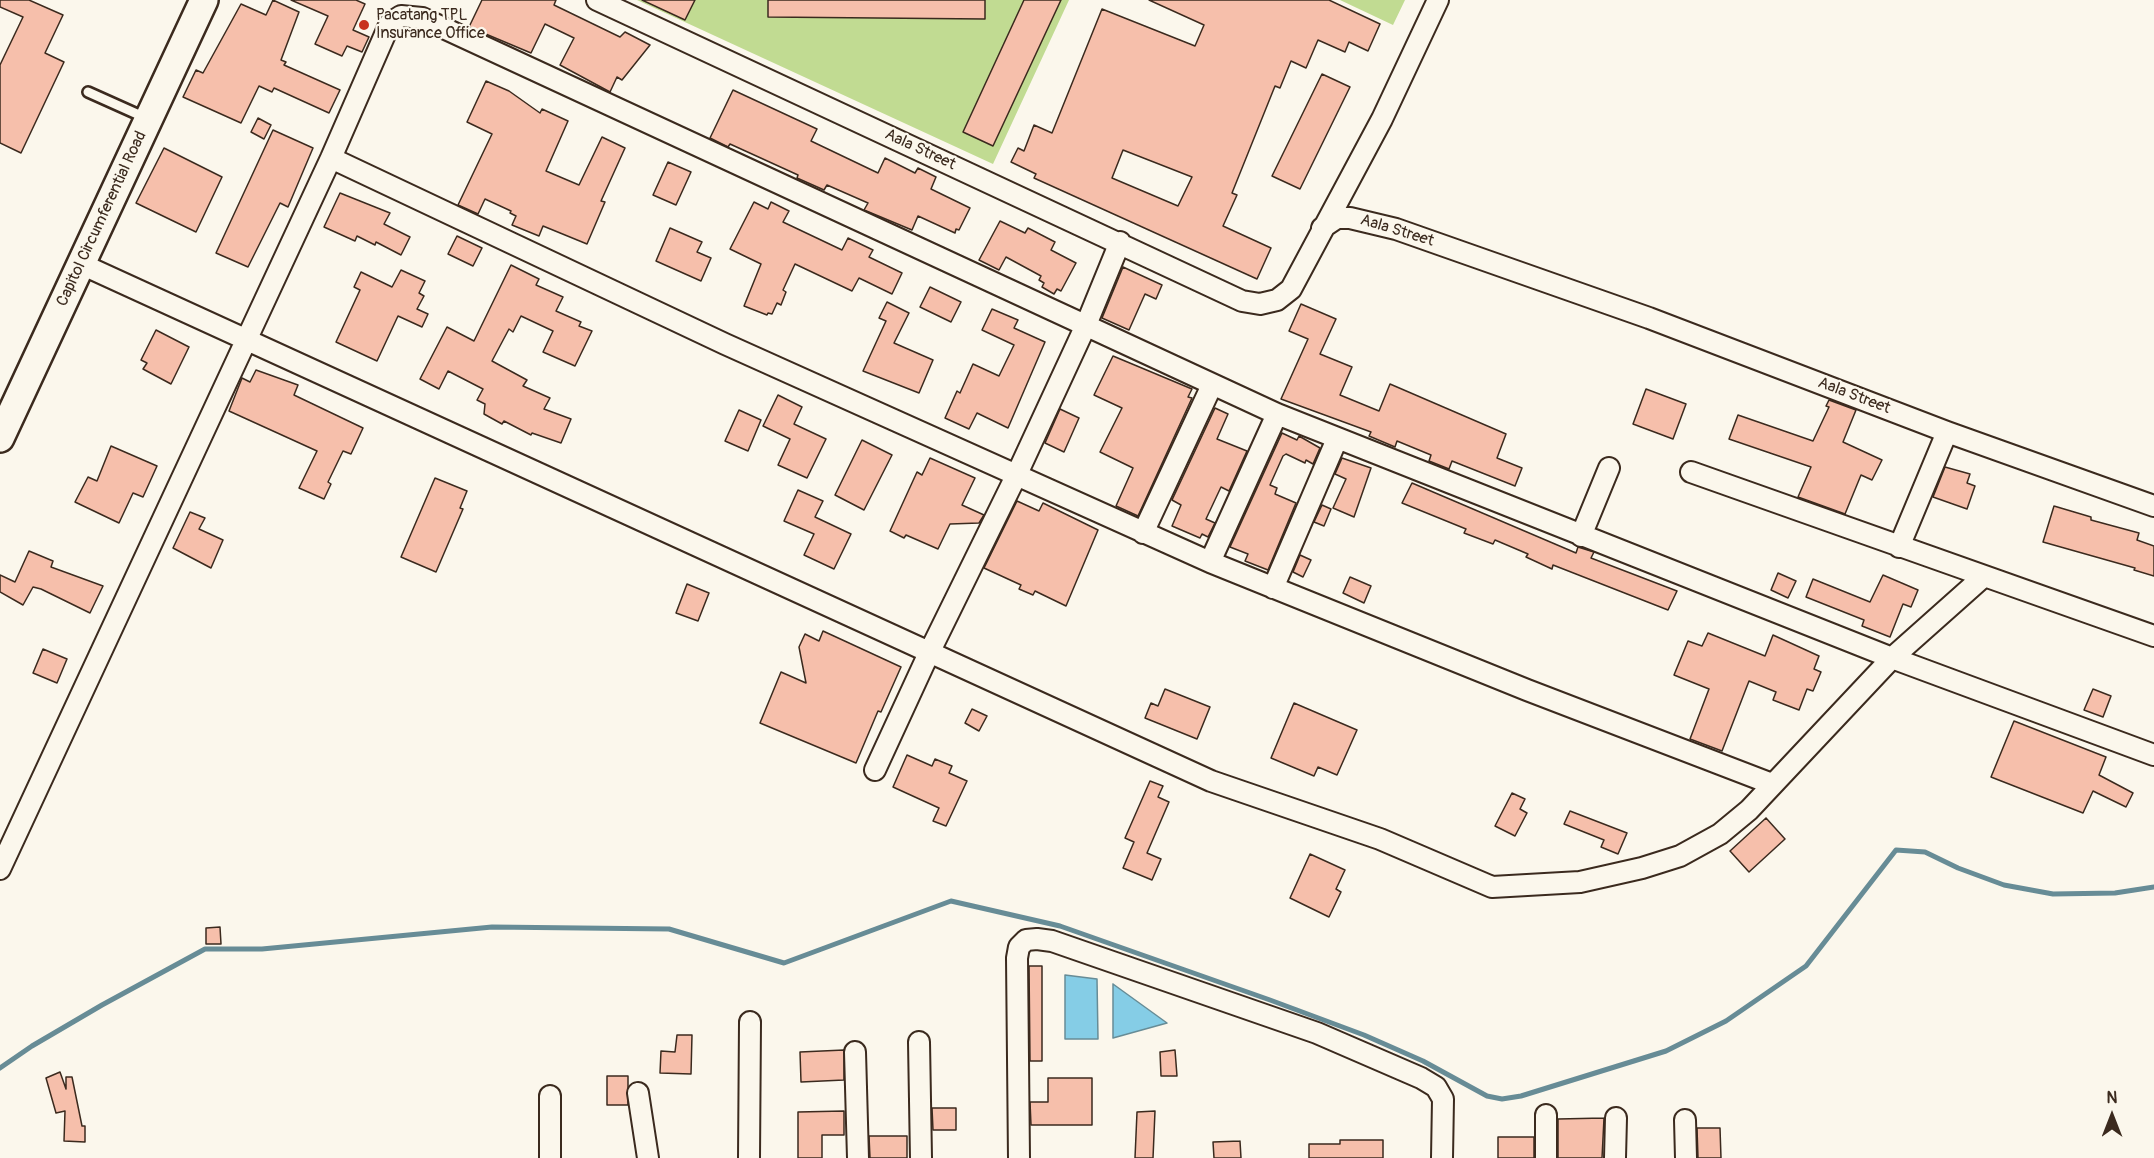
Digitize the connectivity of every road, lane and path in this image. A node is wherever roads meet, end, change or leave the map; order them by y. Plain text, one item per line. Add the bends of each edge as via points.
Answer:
1 (204, 0) edge
2 (597, 0) edge
3 (1438, 0) edge
4 (88, 92) dead end
5 (148, 119) junction
6 (331, 158) junction
7 (1322, 228) junction
8 (1120, 242) junction
9 (81, 264) junction
10 (1086, 325) junction
11 (246, 337) junction
12 (1212, 385) junction
13 (1277, 414) junction
14 (1947, 432) junction
15 (0, 438) edge
16 (1337, 439) junction
17 (1609, 468) dead end
18 (1691, 472) dead end
19 (1017, 474) junction
20 (2154, 507) edge
21 (1143, 532) junction
22 (1581, 536) junction
23 (1899, 547) junction
24 (1210, 562) junction
25 (1983, 576) junction
26 (1273, 588) junction
27 (2154, 636) edge
28 (929, 653) junction
29 (1892, 658) junction
30 (2154, 755) edge
31 (875, 770) dead end
32 (1772, 784) junction
33 (2, 862) edge
34 (750, 1022) dead end
35 (919, 1042) dead end
36 (855, 1053) dead end
37 (638, 1093) dead end
38 (550, 1096) dead end
39 (1546, 1115) dead end
40 (1616, 1118) dead end
41 (1685, 1120) dead end
42 (550, 1158) edge
43 (648, 1158) edge
44 (749, 1158) edge
45 (858, 1158) edge
46 (921, 1158) edge
47 (1019, 1158) edge
48 (1442, 1158) edge
49 (1546, 1158) edge
50 (1615, 1158) edge
51 (1686, 1158) edge

1 - 5 main road, Capitol Circumferential Road
2 - 8 street, Aala Street
3 - 7 street via 1382,119
4 - 5 lane
5 - 9 main road, Capitol Circumferential Road
6 - 10 street via 390,22 401,16 422,18
6 - 11 street
6 - 19 street via 725,344
7 - 8 street, Aala Street via 1291,289 1277,300 1260,304 1242,301
7 - 14 street, Aala Street via 1337,218 1350,218 1396,229 1649,318
8 - 10 street
9 - 11 street
9 - 15 main road, Capitol Circumferential Road
10 - 12 street
10 - 19 street
11 - 28 street
11 - 33 street
12 - 13 street
12 - 21 street
13 - 16 street
13 - 24 street
14 - 20 street, Aala Street
14 - 23 street
16 - 22 street
16 - 26 street
17 - 22 street
18 - 23 street
19 - 21 street
19 - 28 street
21 - 24 street
22 - 29 street
23 - 25 street
24 - 26 street
25 - 27 street
25 - 29 street
26 - 32 street
28 - 31 street
28 - 32 street via 1211,781 1380,839 1491,886 1580,882 1680,856 1737,822
29 - 30 street
29 - 32 street
34 - 44 street
35 - 46 street
36 - 45 street
37 - 43 street
38 - 42 street
39 - 49 street
40 - 50 street
41 - 51 street
47 - 48 street via 1017,958 1018,947 1026,940 1037,939 1052,940 1317,1033 1421,1078 1436,1087 1443,1099

